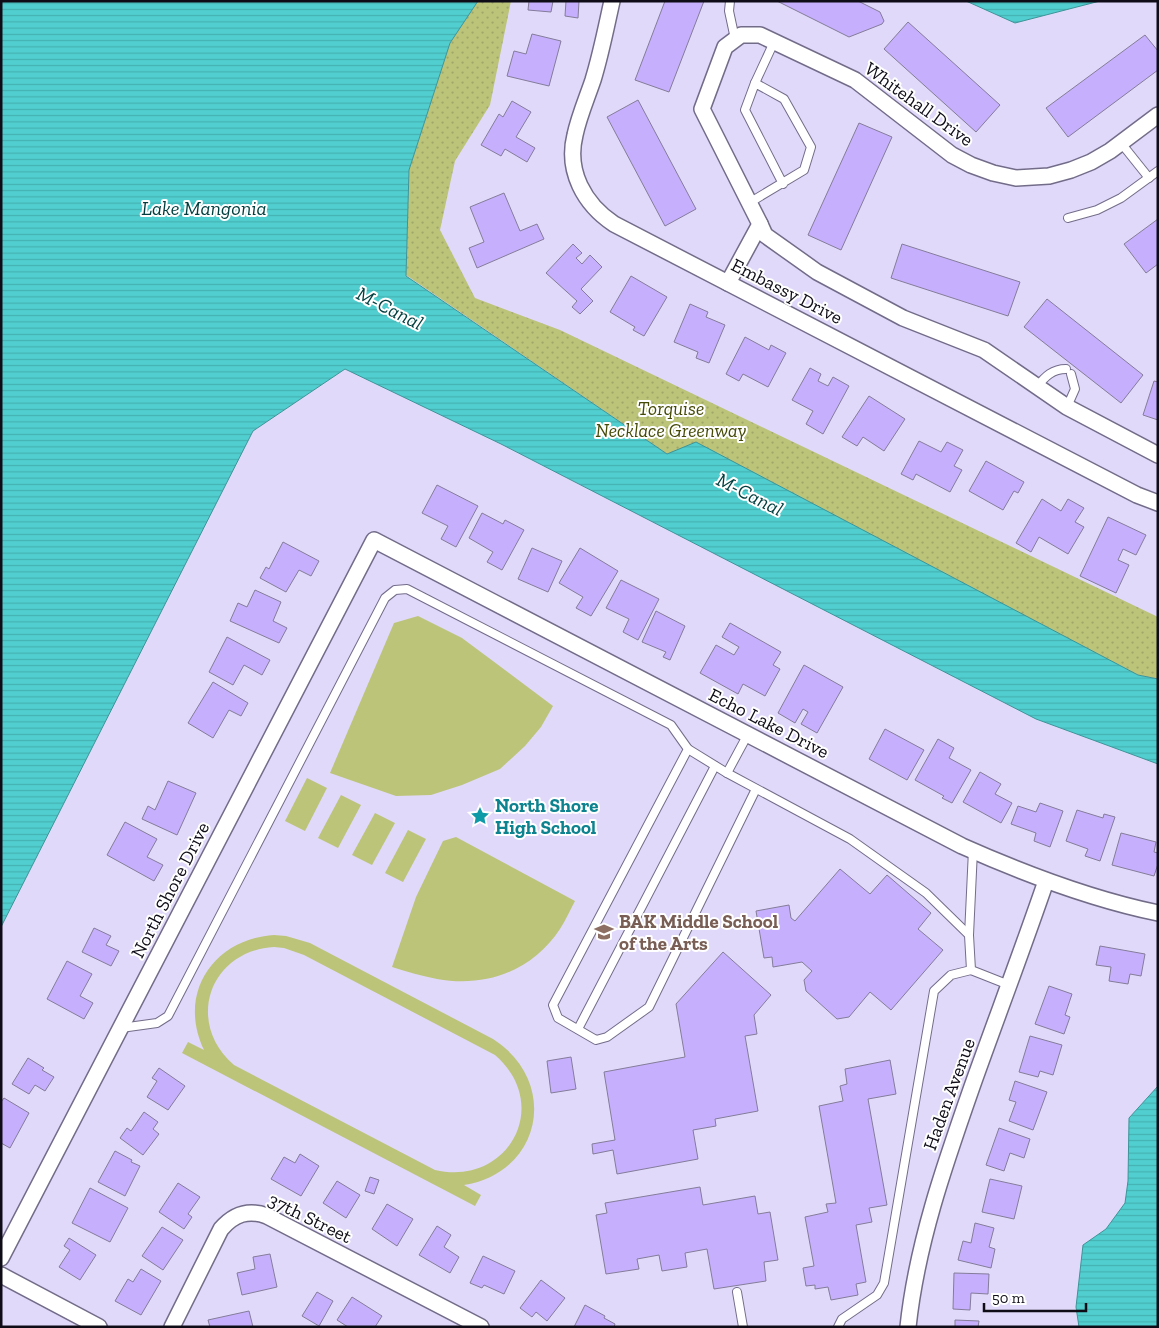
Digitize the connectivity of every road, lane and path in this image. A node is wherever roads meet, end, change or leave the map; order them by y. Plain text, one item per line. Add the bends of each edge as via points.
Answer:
1 (612, 1) edge
2 (730, 1) edge
3 (735, 39) junction
4 (774, 42) junction
5 (756, 83) junction
6 (1158, 114) edge
7 (1121, 143) junction
8 (1158, 171) edge
9 (1149, 178) junction
10 (783, 184) junction
11 (749, 203) junction
12 (1068, 218) dead end
13 (760, 224) junction
14 (728, 283) junction
15 (1037, 387) junction
16 (1067, 407) junction
17 (1158, 456) edge
18 (1158, 504) edge
19 (374, 540) joint
20 (748, 734) junction
21 (688, 749) junction
22 (716, 766) junction
23 (727, 774) junction
24 (756, 789) junction
25 (973, 850) junction
26 (1046, 881) junction
27 (1158, 912) edge
28 (970, 935) junction
29 (971, 970) junction
30 (1009, 985) junction
31 (121, 1028) junction
32 (578, 1029) junction
33 (1, 1258) edge
34 (1, 1275) edge
35 (737, 1292) dead end
36 (96, 1326) edge
37 (172, 1327) edge
38 (481, 1327) edge
39 (743, 1327) edge
40 (838, 1327) edge
41 (908, 1327) edge

1 - 14 street, Embassy Drive via 573,143 573,164 580,188 598,212 614,224
2 - 3 lane
3 - 4 street, Whitehall Drive via 741,35 760,35
3 - 11 street via 725,47 702,109
4 - 5 lane
4 - 7 street, Whitehall Drive via 855,80 952,155 993,173 1016,178 1049,176 1091,162
5 - 10 lane via 745,110
5 - 10 lane via 784,100 811,147 804,170
6 - 7 street, Whitehall Drive
7 - 9 lane
8 - 9 lane
9 - 12 lane via 1097,210
10 - 11 lane
11 - 13 street
13 - 14 street
13 - 15 street via 765,234 817,272 903,318 984,350
14 - 18 street, Embassy Drive
15 - 16 street
15 - 16 lane via 1058,369 1069,372 1076,389
16 - 17 street
19 - 20 street, Echo Lake Drive
19 - 31 street, North Shore Drive
20 - 23 lane
20 - 25 street, Echo Lake Drive
21 - 22 lane
21 - 31 lane via 671,725 406,589 395,590 385,598 168,1016 156,1023
21 - 32 lane via 553,1005 558,1018
22 - 23 lane
22 - 32 lane
23 - 24 lane
24 - 28 lane via 850,839 926,893
24 - 32 lane via 649,1007 607,1037 596,1040
25 - 26 street, Echo Lake Drive
25 - 28 lane
26 - 27 street, Echo Lake Drive
26 - 30 street, Haden Avenue
28 - 29 lane
29 - 30 lane
29 - 40 lane via 950,975 934,991 884,1283 876,1295 842,1319
30 - 41 street, Haden Avenue via 945,1163 918,1267
31 - 33 street, North Shore Drive
34 - 36 street
35 - 39 lane
37 - 38 street, 37th Street via 221,1229 236,1215 246,1212 267,1216

